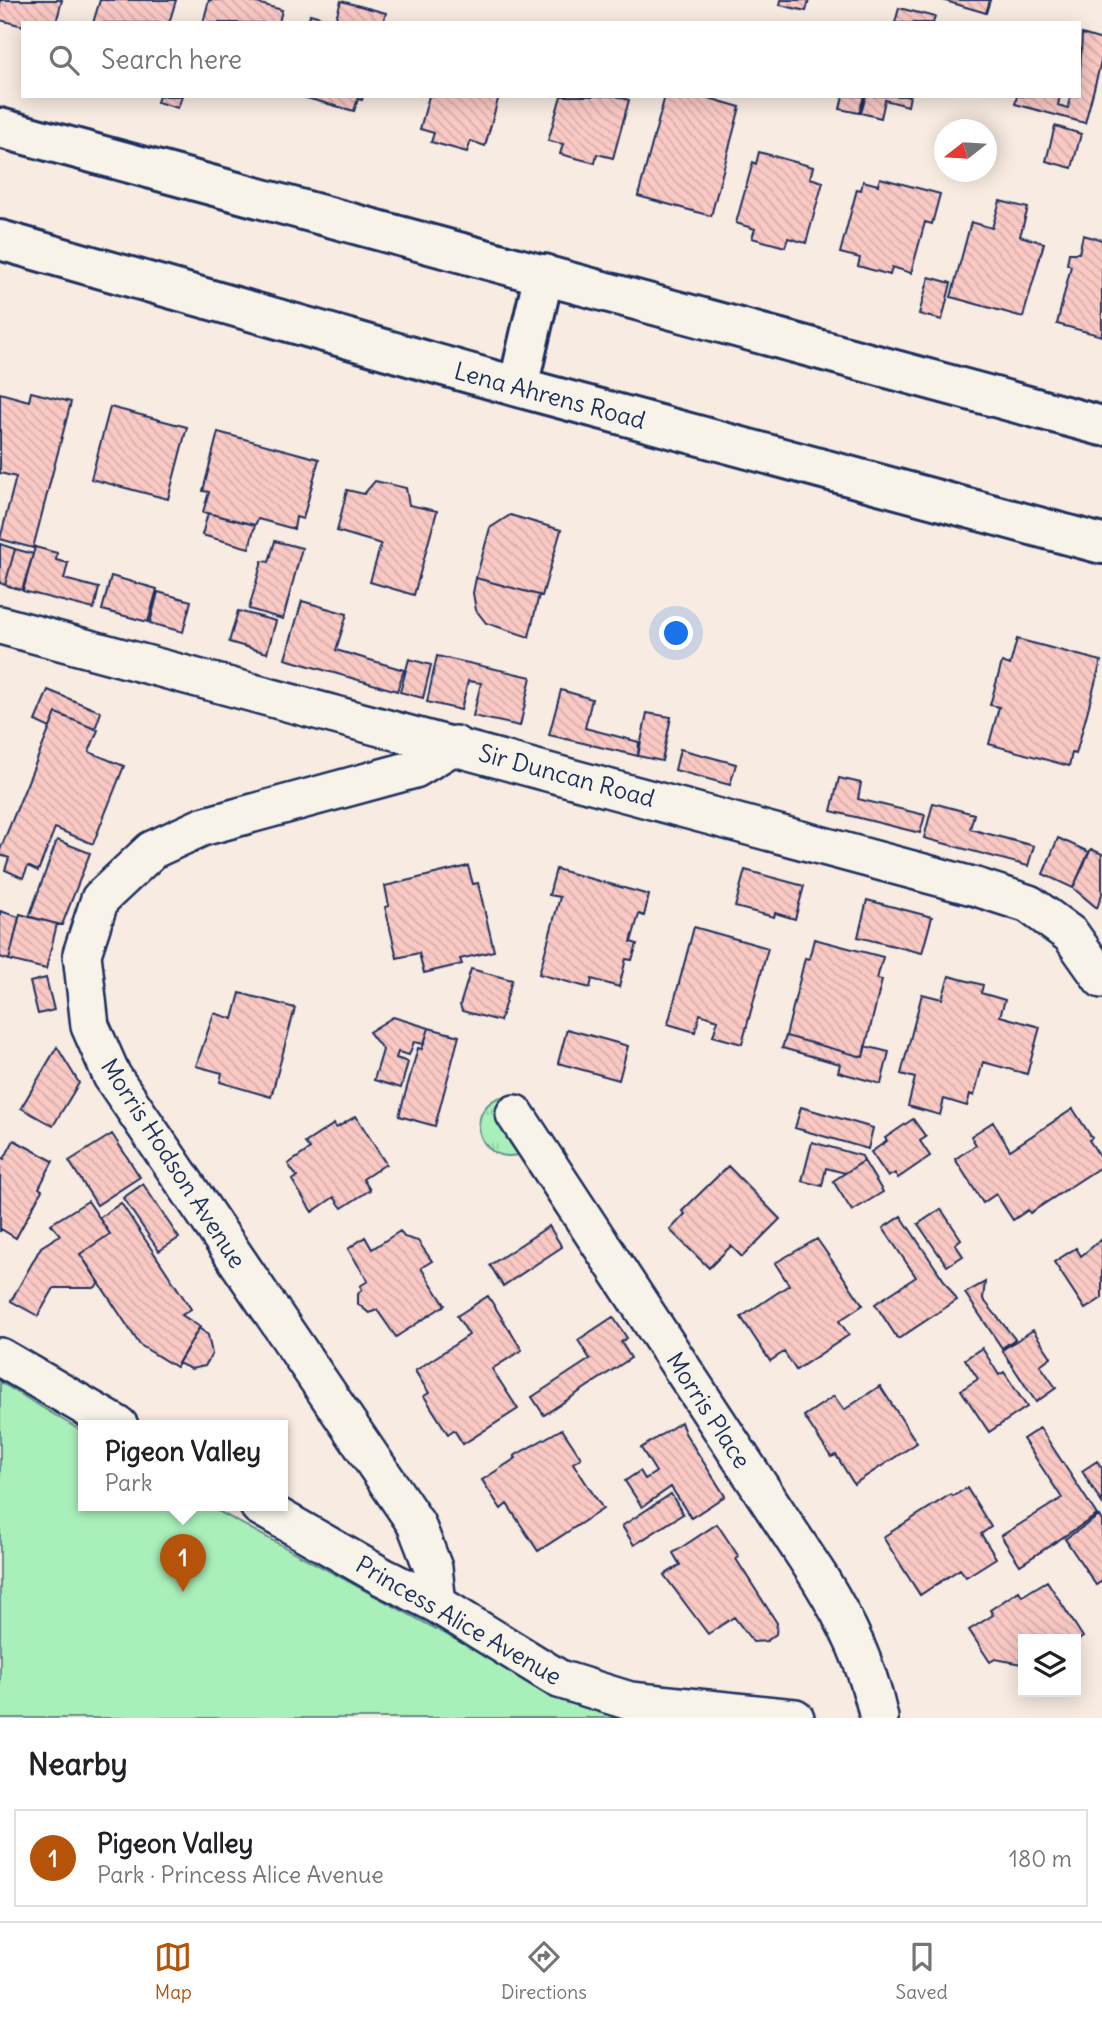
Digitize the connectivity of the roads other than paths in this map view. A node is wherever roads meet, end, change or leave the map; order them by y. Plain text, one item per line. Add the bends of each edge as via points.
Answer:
1 (0, 128) edge
2 (0, 240) edge
3 (544, 274) junction
4 (518, 387) junction
5 (1102, 426) edge
6 (1102, 544) edge
7 (0, 625) edge
8 (455, 745) junction
9 (1102, 979) edge
10 (515, 1114) dead end
11 (0, 1357) edge
12 (109, 1420) edge
13 (268, 1511) edge
14 (437, 1604) junction
15 (795, 1718) edge
16 (879, 1718) edge

1 - 3 main road
2 - 4 main road, Lena Ahrens Road
3 - 4 main road
3 - 5 main road
4 - 6 main road, Lena Ahrens Road
7 - 8 street, Sir Duncan Road
8 - 9 street, Sir Duncan Road via 1029,904 1071,935
8 - 14 street, Morris Hodson Avenue via 415,769 202,827 152,850 100,899 82,954 90,1026 112,1076 416,1524 433,1568
10 - 16 street, Morris Place via 846,1621 869,1673
11 - 12 street
13 - 14 street, Princess Alice Avenue
14 - 15 street, Princess Alice Avenue via 559,1679 593,1692 666,1707

